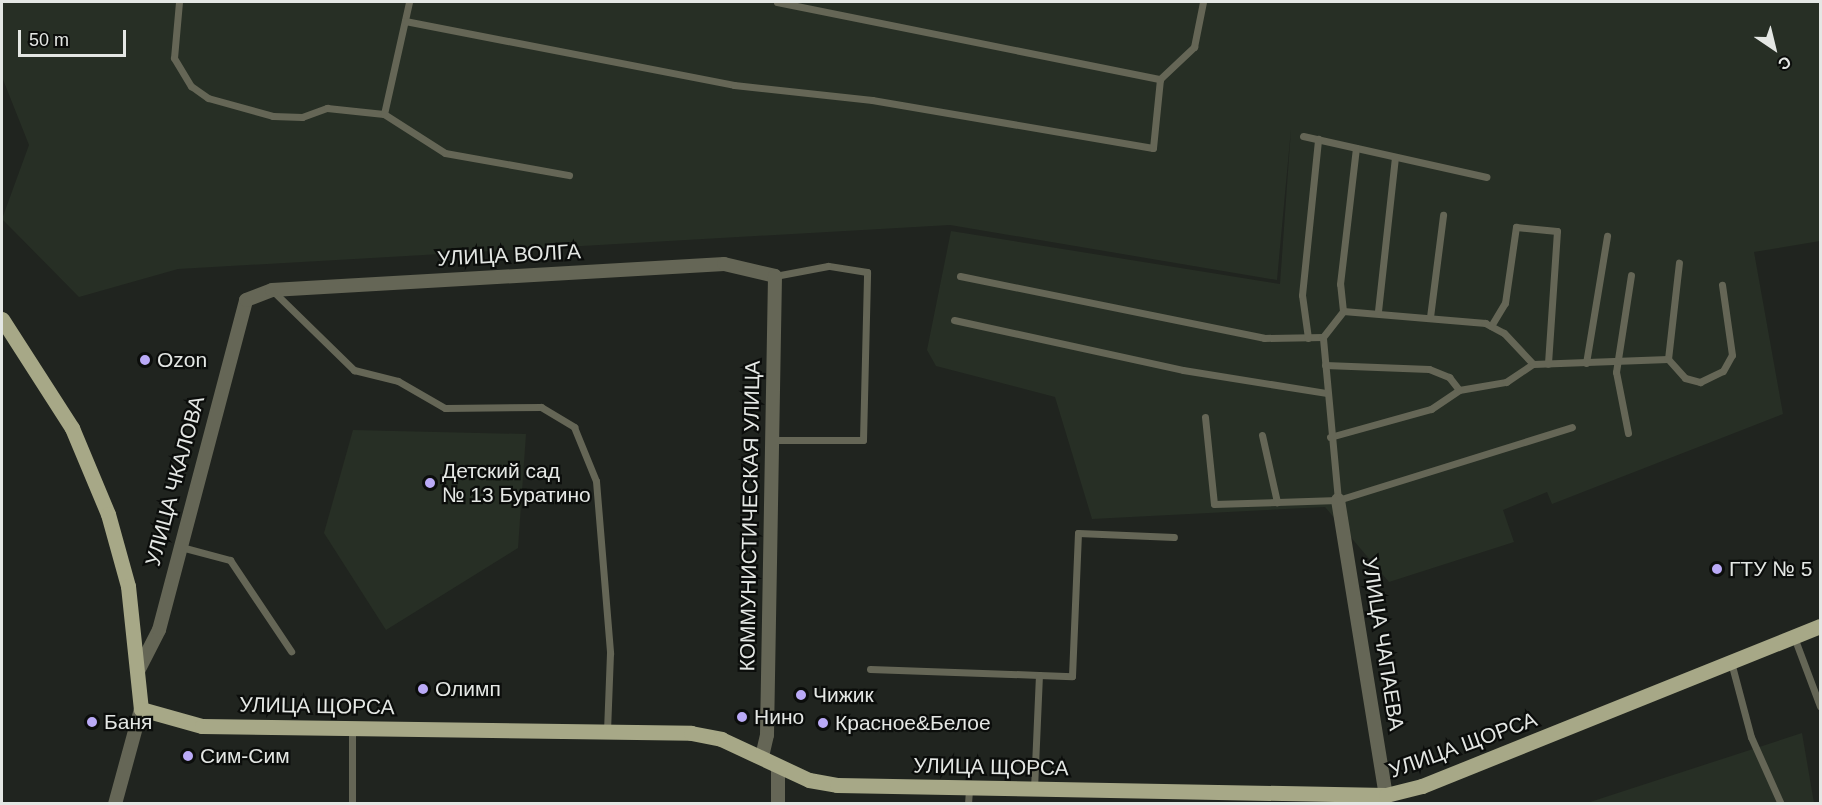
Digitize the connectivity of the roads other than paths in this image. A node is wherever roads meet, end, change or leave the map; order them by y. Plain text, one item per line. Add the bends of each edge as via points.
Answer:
1 (179, 2) edge
2 (409, 2) edge
3 (777, 2) edge
4 (1203, 2) edge
5 (405, 21) junction
6 (1160, 79) junction
7 (384, 114) junction
8 (1303, 136) dead end
9 (1318, 139) junction
10 (1356, 148) junction
11 (1395, 157) junction
12 (569, 175) dead end
13 (1486, 177) dead end
14 (1443, 215) dead end
15 (1607, 236) dead end
16 (1679, 263) dead end
17 (1631, 275) dead end
18 (775, 276) junction
19 (960, 276) dead end
20 (1722, 285) dead end
21 (272, 290) junction
22 (246, 300) joint
23 (1343, 311) junction
24 (1378, 311) junction
25 (1430, 317) junction
26 (2, 319) edge
27 (954, 320) dead end
28 (1491, 326) junction
29 (1323, 337) junction
30 (1308, 338) junction
31 (1668, 359) junction
32 (1618, 360) junction
33 (1586, 363) junction
34 (1533, 364) junction
35 (1548, 364) junction
36 (1325, 365) junction
37 (1459, 390) junction
38 (1327, 393) junction
39 (1205, 417) dead end
40 (1572, 427) dead end
41 (1628, 432) dead end
42 (1262, 435) dead end
43 (1330, 437) junction
44 (772, 440) junction
45 (1338, 500) junction
46 (1278, 502) junction
47 (1174, 537) dead end
48 (178, 546) junction
49 (1821, 626) edge
50 (1794, 637) junction
51 (291, 651) dead end
52 (1731, 662) junction
53 (870, 669) dead end
54 (138, 671) junction
55 (1039, 675) junction
56 (1821, 706) edge
57 (141, 709) junction
58 (352, 728) junction
59 (607, 732) junction
60 (762, 757) junction
61 (778, 767) junction
62 (1034, 789) junction
63 (1386, 795) junction
64 (969, 796) edge
65 (1183, 798) edge
66 (115, 804) edge
67 (352, 804) edge
68 (778, 804) edge
69 (1781, 804) edge

1 - 7 lane via 174,58 178,72 208,98 273,116 302,117 327,108
2 - 5 lane
3 - 6 lane
4 - 6 lane via 1194,47
5 - 6 lane via 734,85 872,100 1153,148
5 - 7 lane
7 - 12 lane via 445,153
8 - 9 lane
9 - 10 lane
9 - 30 lane via 1302,295
10 - 11 lane
10 - 23 lane via 1340,284
11 - 13 lane
11 - 24 lane
14 - 25 lane
15 - 33 lane
16 - 31 lane
17 - 32 lane
18 - 21 street, УЛИЦА ВОЛГА via 724,264
18 - 44 street, КОММУНИСТИЧЕСКАЯ УЛИЦА
18 - 44 lane via 828,266 867,272 863,440
19 - 30 lane via 1264,338
20 - 31 lane via 1729,363 1715,377 1691,382
21 - 22 street, УЛИЦА ВОЛГА
21 - 59 lane via 354,370 398,381 445,408 541,407 574,427 596,481 610,653
22 - 48 street, УЛИЦА ЧКАЛОВА
23 - 24 lane
23 - 29 lane
24 - 25 lane
25 - 28 lane
26 - 54 main road via 55,397 92,469 122,559
27 - 38 lane via 1183,370
28 - 34 lane
28 - 35 lane via 1505,303 1516,227 1557,231
29 - 30 lane
29 - 36 lane
31 - 32 lane
32 - 33 lane
32 - 41 lane
33 - 35 lane
34 - 35 lane
34 - 37 lane via 1506,382
36 - 37 lane via 1429,369 1449,377
36 - 38 lane
37 - 43 lane via 1431,409
38 - 43 lane
39 - 46 lane via 1214,504
40 - 45 lane
42 - 46 lane
43 - 45 lane
44 - 60 street, КОММУНИСТИЧЕСКАЯ УЛИЦА via 767,735
45 - 46 lane
45 - 63 street, УЛИЦА ЧАПАЕВА
47 - 55 lane via 1078,533 1072,676
48 - 51 lane via 230,560
48 - 54 street, УЛИЦА ЧКАЛОВА via 159,630
49 - 50 main road, УЛИЦА ЩОРСА
50 - 52 main road, УЛИЦА ЩОРСА
50 - 56 lane
52 - 63 main road, УЛИЦА ЩОРСА via 1422,786
52 - 69 lane via 1751,737
53 - 55 lane
54 - 57 main road
55 - 62 lane
57 - 58 main road, УЛИЦА ЩОРСА via 202,726
57 - 66 street
58 - 59 main road, УЛИЦА ЩОРСА
58 - 67 lane
59 - 60 main road, УЛИЦА ЩОРСА via 706,736
60 - 61 main road, УЛИЦА ЩОРСА
61 - 64 main road, УЛИЦА ЩОРСА via 837,785
61 - 68 street
62 - 64 main road, УЛИЦА ЩОРСА
62 - 65 main road, УЛИЦА ЩОРСА
63 - 65 main road, УЛИЦА ЩОРСА

